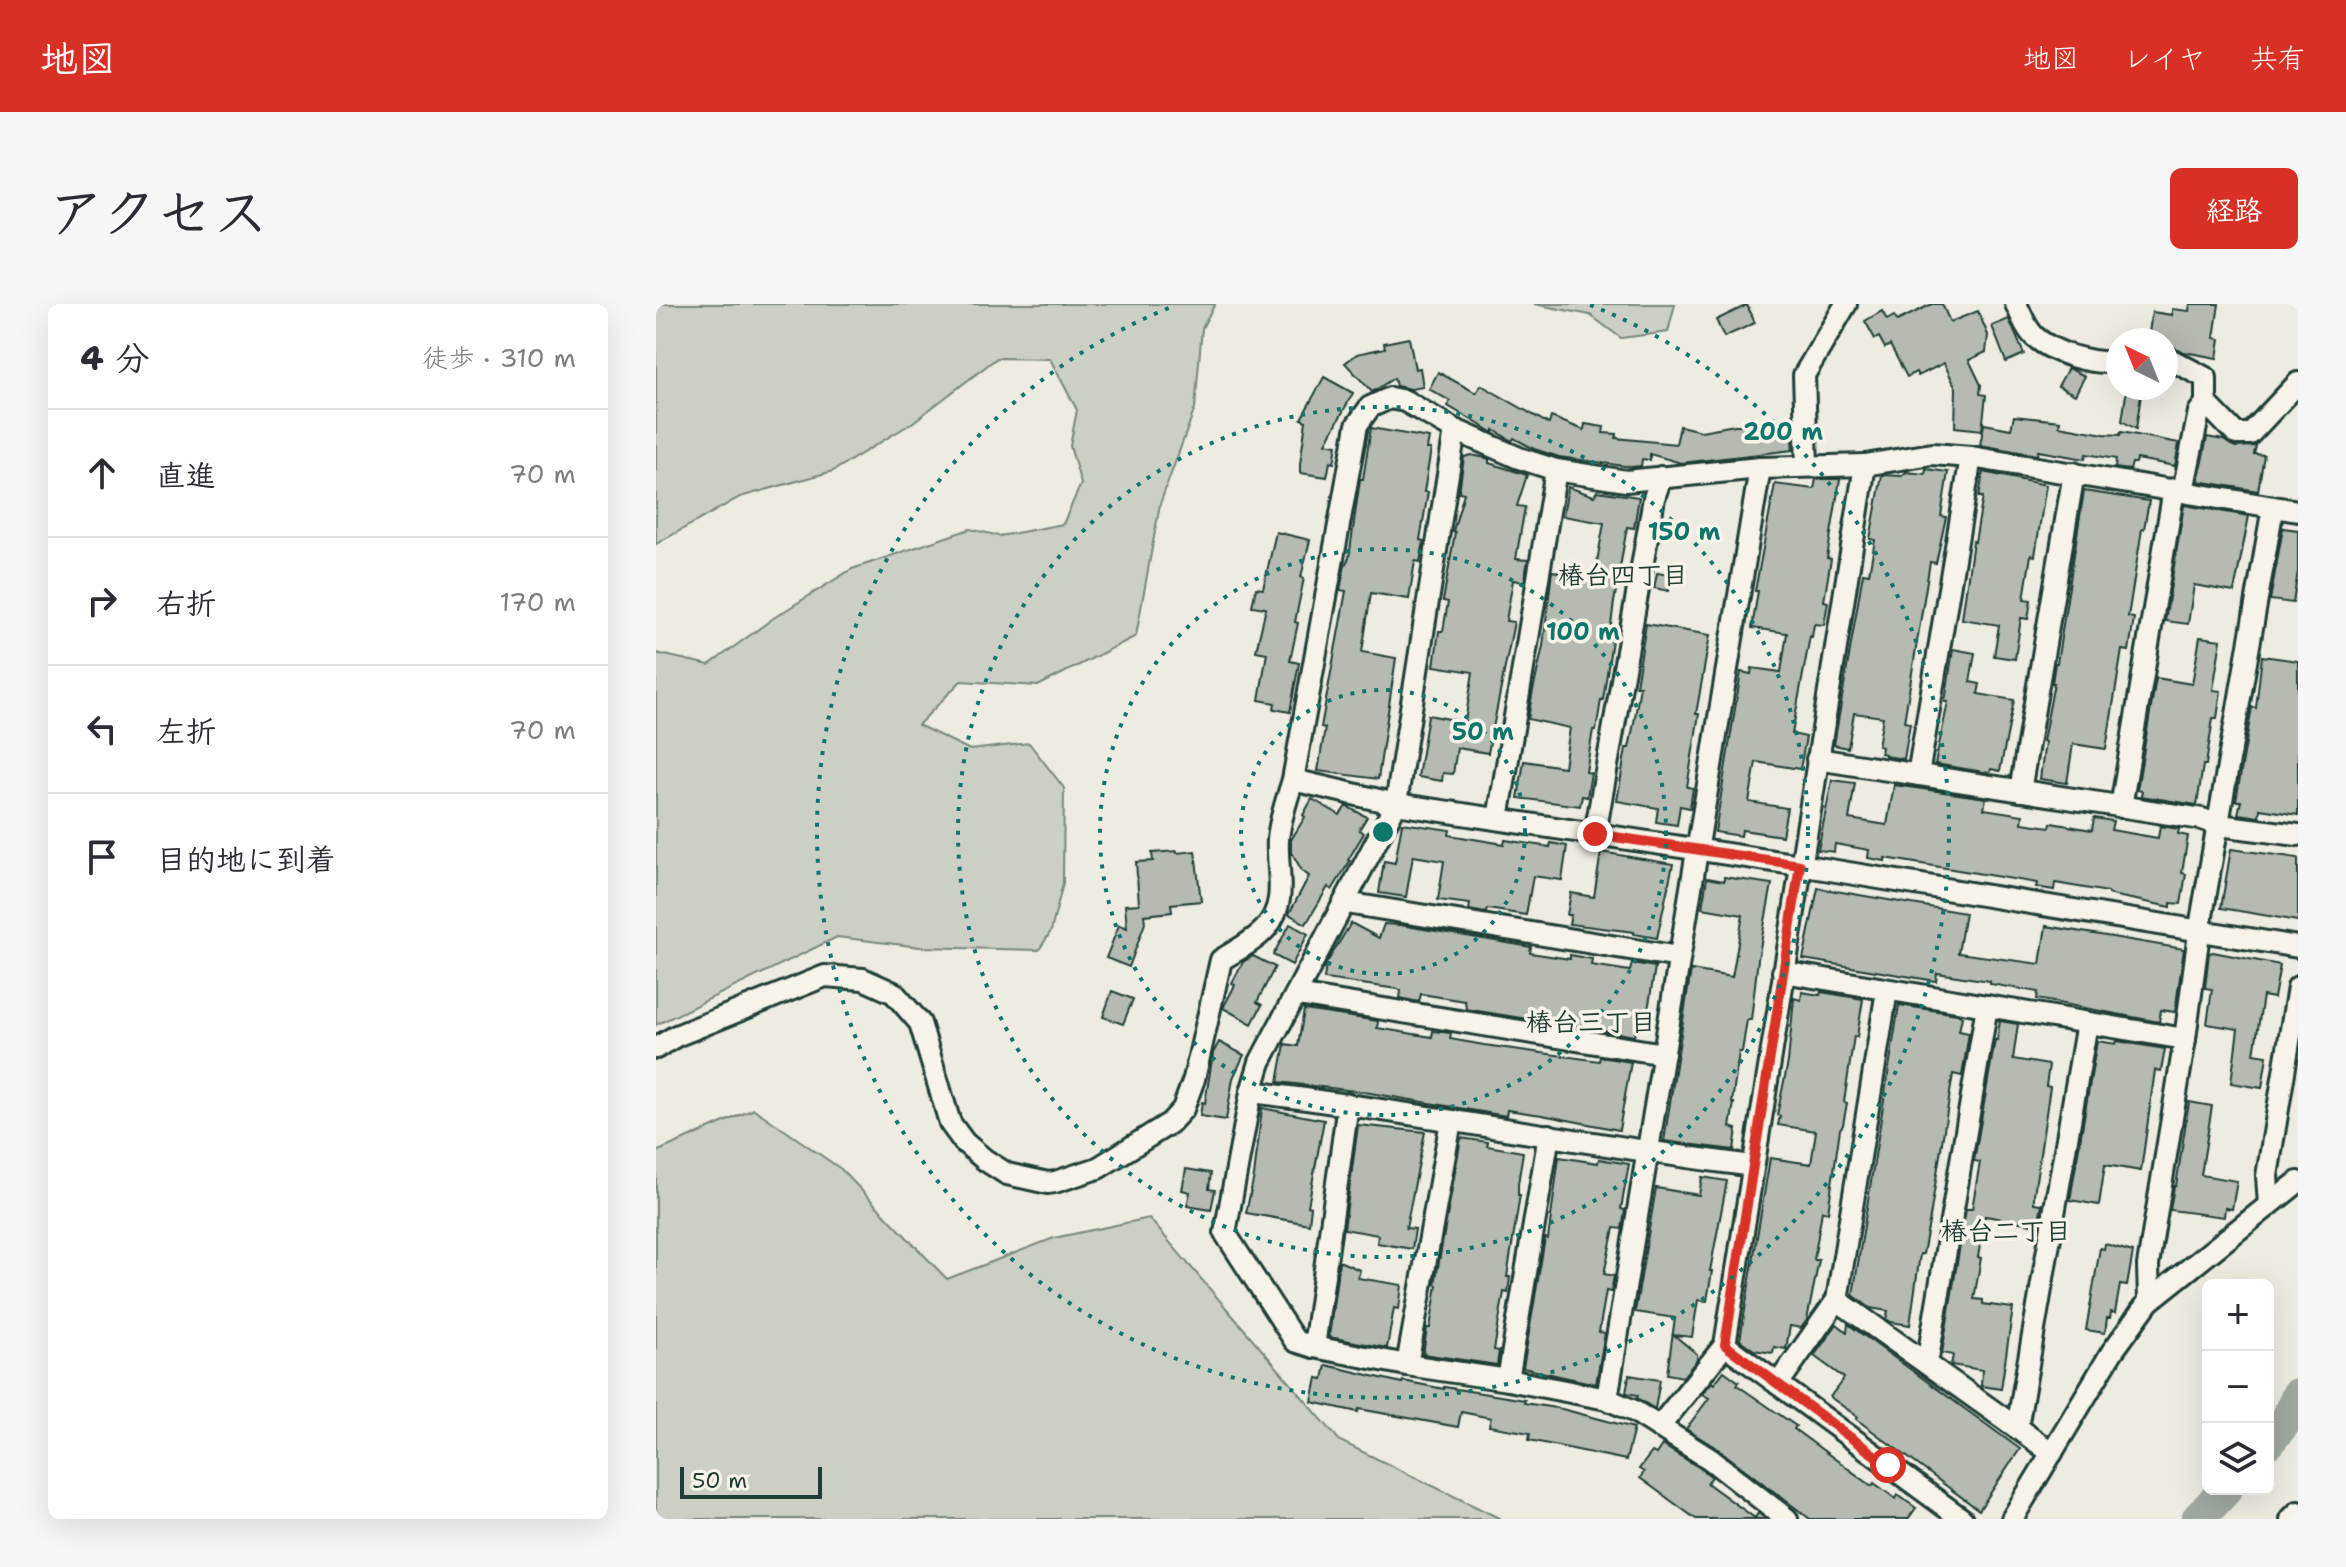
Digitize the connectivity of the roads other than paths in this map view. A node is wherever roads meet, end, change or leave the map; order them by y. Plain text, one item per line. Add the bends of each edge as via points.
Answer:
1 (1846, 304) edge
2 (2016, 304) edge
3 (2106, 363) edge
4 (2178, 363) edge
5 (2298, 383) edge
6 (2206, 403) junction
7 (1455, 430) junction
8 (1971, 457) junction
9 (1865, 465) junction
10 (1807, 466) junction
11 (1760, 468) junction
12 (1556, 470) junction
13 (2074, 473) junction
14 (1661, 477) junction
15 (2179, 490) junction
16 (2273, 507) junction
17 (2298, 511) edge
18 (1817, 759) junction
19 (1918, 775) junction
20 (1293, 780) junction
21 (2020, 791) junction
22 (1396, 804) junction
23 (2121, 807) junction
24 (1498, 819) junction
25 (2219, 825) junction
26 (1595, 834) junction
27 (2298, 835) edge
28 (1696, 849) junction
29 (1800, 865) junction
30 (1346, 903) junction
31 (2199, 933) junction
32 (2298, 947) edge
33 (1679, 957) junction
34 (1783, 972) junction
35 (2298, 987) edge
36 (1887, 990) junction
37 (1297, 995) junction
38 (1987, 1006) junction
39 (2087, 1023) junction
40 (2185, 1039) junction
41 (656, 1048) edge
42 (1664, 1054) junction
43 (1251, 1092) junction
44 (1348, 1104) junction
45 (1451, 1121) junction
46 (1549, 1135) junction
47 (1647, 1153) junction
48 (1753, 1166) junction
49 (2298, 1182) edge
50 (2269, 1205) junction
51 (1837, 1300) junction
52 (2149, 1301) junction
53 (1725, 1345) junction
54 (1314, 1347) junction
55 (1927, 1364) junction
56 (1407, 1365) junction
57 (1508, 1380) junction
58 (1778, 1384) junction
59 (1607, 1399) junction
60 (1659, 1427) junction
61 (2017, 1428) junction
62 (2052, 1453) junction
63 (2298, 1512) edge
64 (1787, 1519) edge
65 (1962, 1519) edge
66 (2012, 1519) edge
67 (2291, 1519) edge

1 - 10 street via 1804,375
2 - 3 street via 2032,335 2058,352
4 - 6 street via 2206,378
5 - 6 street via 2250,434 2236,434
6 - 15 street via 2199,412
7 - 12 street
7 - 20 street via 1390,398 1370,407 1357,425
7 - 22 street
8 - 9 street via 1932,454
8 - 13 street
8 - 19 street
9 - 10 street
9 - 18 street
10 - 11 street
11 - 14 street
11 - 28 street
12 - 14 street via 1626,481
12 - 24 street
13 - 15 street
13 - 21 street
14 - 26 street
15 - 16 street
15 - 23 street
16 - 17 street
16 - 25 street
18 - 19 street
18 - 29 street
19 - 21 street
20 - 22 street
20 - 41 street via 1279,831 1282,885 1277,911 1264,930 1221,960 1183,1109 1170,1123 1098,1168 1048,1183 1007,1174 985,1160 954,1131 920,1023 894,993 863,979 825,976
21 - 23 street
22 - 24 street
22 - 30 street
23 - 25 street
24 - 26 street
25 - 27 street
25 - 31 street
26 - 28 street
28 - 29 street
28 - 33 street
29 - 31 street
29 - 34 street
30 - 33 street
30 - 37 street
31 - 32 street
31 - 40 street
33 - 42 street
34 - 36 street
34 - 48 street
35 - 50 street via 2267,1176
36 - 38 street
36 - 51 street
37 - 42 street
37 - 43 street via 1260,1062
38 - 39 street
38 - 55 street
39 - 40 street
39 - 61 street
40 - 52 street via 2148,1265
42 - 47 street
43 - 44 street
43 - 54 street via 1225,1233 1295,1341
44 - 45 street
44 - 54 street
45 - 46 street
45 - 56 street
46 - 47 street
46 - 57 street
47 - 48 street
47 - 59 street
48 - 53 street
49 - 50 street
50 - 52 street
51 - 55 street
51 - 58 street
52 - 62 street
53 - 58 street
53 - 60 street
54 - 56 street
55 - 61 street
56 - 57 street
57 - 59 street
58 - 65 street
59 - 60 street
60 - 64 street
61 - 62 street
62 - 66 street
63 - 67 street

